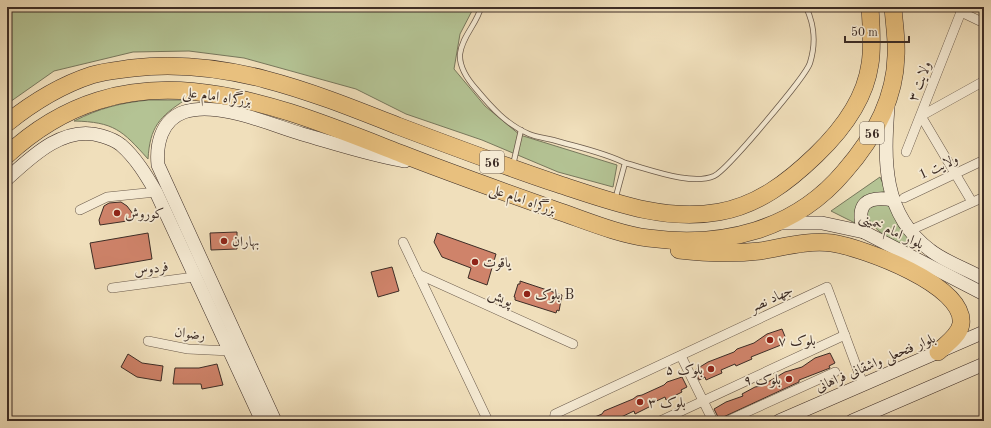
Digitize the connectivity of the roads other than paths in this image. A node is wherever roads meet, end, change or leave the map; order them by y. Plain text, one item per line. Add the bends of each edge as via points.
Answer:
1 (481, 7) edge
2 (806, 7) edge
3 (870, 7) edge
4 (892, 7) edge
5 (959, 10) edge
6 (984, 23) edge
7 (984, 81) edge
8 (888, 102) junction
9 (921, 116) junction
10 (7, 123) edge
11 (521, 130) junction
12 (906, 152) dead end
13 (472, 154) junction
14 (7, 155) edge
15 (984, 160) edge
16 (625, 163) junction
17 (158, 165) junction
18 (429, 165) junction
19 (510, 168) junction
20 (144, 171) junction
21 (954, 173) junction
22 (462, 178) junction
23 (7, 179) edge
24 (499, 190) junction
25 (156, 192) junction
26 (984, 197) edge
27 (899, 199) junction
28 (615, 202) junction
29 (972, 202) junction
30 (80, 210) dead end
31 (780, 223) junction
32 (616, 230) junction
33 (910, 230) junction
34 (864, 232) junction
35 (403, 242) dead end
36 (418, 274) junction
37 (194, 277) junction
38 (984, 279) edge
39 (112, 288) dead end
40 (984, 294) edge
41 (984, 332) edge
42 (845, 335) junction
43 (148, 341) dead end
44 (573, 344) dead end
45 (230, 351) junction
46 (938, 352) junction
47 (681, 356) junction
48 (984, 364) edge
49 (835, 372) dead end
50 (863, 384) junction
51 (703, 401) junction
52 (262, 421) edge
53 (275, 421) edge
54 (488, 421) edge
55 (554, 421) edge
56 (660, 421) edge
57 (712, 421) edge
58 (726, 421) edge
59 (779, 421) edge
60 (852, 421) edge

1 - 11 lane via 479,16 465,38 460,54 461,64 469,80 488,103 506,121
2 - 16 lane via 815,40 810,65 727,166 715,176 700,179 672,176
3 - 28 highway, بزرگراه امام علی / 56 via 871,63 864,89 850,116 835,135 791,178 760,198 718,213 664,214
4 - 8 highway, بزرگراه امام علی / 56 via 897,53
5 - 6 street
5 - 9 street, ولایت ۳
7 - 9 street
8 - 27 main road, بلوار امام خمینی via 888,184
8 - 31 highway, بزرگراه امام علی / 56 via 864,146 834,184 803,210
9 - 12 street, ولایت ۳
9 - 21 street
10 - 13 highway, بزرگراه امام علی / 56 via 42,98 94,74 147,67 216,68 309,91
11 - 16 lane
11 - 19 lane
13 - 19 highway, بزرگراه امام علی / 56
13 - 22 highway via 473,168
14 - 18 highway, بزرگراه امام علی / 56 via 54,121 98,101 137,92 191,90 238,97 279,108
15 - 21 street, ولایت 1
16 - 28 lane
17 - 18 main road via 159,142 164,129 172,119 196,110 229,112 375,155
17 - 20 main road via 147,162
17 - 53 main road
18 - 22 highway, بزرگراه امام علی / 56
19 - 24 highway via 499,171 496,175
19 - 28 highway, بزرگراه امام علی / 56
20 - 23 main road via 121,145 104,137 86,133 54,142
20 - 25 main road
21 - 27 street, ولایت 1
21 - 29 street
22 - 24 highway, بزرگراه امام علی / 56
24 - 32 highway, بزرگراه امام علی / 56
25 - 30 street via 107,197
25 - 37 main road
26 - 29 street
27 - 33 main road, بلوار امام خمینی
27 - 34 main road via 873,199 865,202 861,217
29 - 33 street
31 - 32 highway, بزرگراه امام علی / 56 via 715,240 692,241 647,238
31 - 34 main road, بلوار امام خمینی via 822,223
32 - 46 highway via 653,247 702,252 759,251 803,243 832,243 856,248 933,284 952,300 958,310 961,324 954,336
33 - 38 main road, بلوار امام خمینی via 930,251
34 - 40 main road, بلوار امام خمینی
35 - 36 street
36 - 44 street, پویش
36 - 54 street
37 - 39 street, فردوس
37 - 45 main road
41 - 46 main road, بلوار فتحعلی واشقانی فراهانی
42 - 47 street, جهاد نصر via 827,287
42 - 50 street, جهاد نصر
42 - 51 street
43 - 45 street, رضوان via 188,349
45 - 52 main road
46 - 50 main road, بلوار فتحعلی واشقانی فراهانی
47 - 51 street
47 - 55 street, جهاد نصر via 555,414
48 - 60 main road
49 - 58 street
50 - 59 main road, بلوار فتحعلی واشقانی فراهانی
51 - 56 street
51 - 57 street

